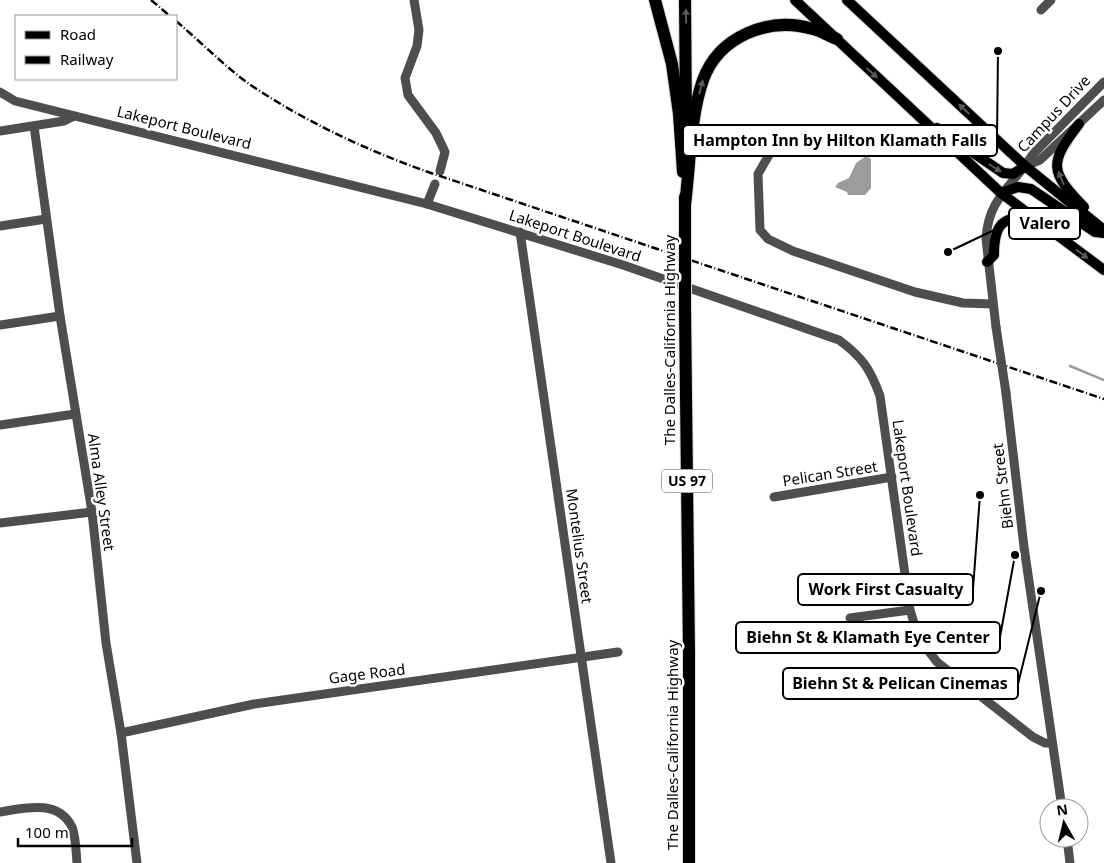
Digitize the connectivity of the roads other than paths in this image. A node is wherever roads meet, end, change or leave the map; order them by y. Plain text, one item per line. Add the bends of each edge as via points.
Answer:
1 (414, 0) edge
2 (655, 0) edge
3 (686, 0) edge
4 (795, 0) edge
5 (846, 0) edge
6 (1052, 0) edge
7 (1041, 10) dead end
8 (837, 40) junction
9 (1104, 82) edge
10 (0, 92) edge
11 (1104, 100) edge
12 (74, 116) junction
13 (925, 122) junction
14 (1079, 124) junction
15 (34, 126) junction
16 (0, 131) edge
17 (788, 135) dead end
18 (1025, 166) junction
19 (440, 172) dead end
20 (435, 184) dead end
21 (1001, 193) junction
22 (427, 204) junction
23 (685, 205) junction
24 (46, 219) junction
25 (1037, 221) junction
26 (0, 226) edge
27 (1104, 230) edge
28 (520, 232) junction
29 (987, 262) junction
30 (1104, 270) edge
31 (993, 304) junction
32 (60, 316) junction
33 (0, 325) edge
34 (75, 414) junction
35 (0, 425) edge
36 (892, 478) junction
37 (774, 497) dead end
38 (92, 512) junction
39 (0, 523) edge
40 (910, 610) junction
41 (850, 618) dead end
42 (618, 652) dead end
43 (581, 659) junction
44 (121, 733) junction
45 (1052, 743) junction
46 (1060, 798) edge
47 (0, 812) edge
48 (1068, 848) edge
49 (77, 863) edge
50 (136, 863) edge
51 (611, 863) edge
52 (689, 863) edge
53 (1070, 863) edge

1 - 19 street via 419,30 417,46 405,78 408,95 436,133 445,152
2 - 23 highway, The Dalles-California Highway / US 97 via 672,64
23 -> 3 highway, US 97
4 - 8 main road
18 -> 5 main road
6 - 7 street
8 -> 13 main road
23 -> 8 highway via 703,79 730,42 748,32 770,26 812,28
9 - 18 street, Campus Drive via 1032,154
10 - 12 street, Lakeport Boulevard via 15,101
11 - 14 street, Campus Drive
12 - 15 street
12 - 22 street, Lakeport Boulevard
13 -> 18 main road via 998,170 1013,174
13 - 21 main road
14 - 18 street, Campus Drive via 1038,161
27 -> 14 main road via 1058,176 1057,161 1061,148
15 - 16 street
15 - 24 street, Alma Alley Street
17 - 31 street via 758,174 760,230 768,239 793,251 916,292 963,303
18 - 21 street, Campus Drive
18 - 27 main road
20 - 22 street
21 - 25 main road
21 - 27 main road via 1018,187 1031,189 1095,232
21 - 29 street, Biehn Street via 986,225
22 - 28 street, Lakeport Boulevard
23 - 52 highway, The Dalles-California Highway / US 97, bridge
24 - 26 street
24 - 32 street, Alma Alley Street
25 - 29 main road via 1019,218 1004,222 994,236 994,255
25 -> 30 main road
28 - 36 street, Lakeport Boulevard via 839,340 858,354 871,372 880,396
28 - 43 street, Montelius Street
29 - 31 street, Biehn Street
31 - 45 street, Biehn Street, bridge
32 - 33 street
32 - 34 street, Alma Alley Street
34 - 35 street
34 - 38 street, Alma Alley Street
36 - 37 street, Pelican Street
36 - 40 street, Lakeport Boulevard
38 - 39 street
38 - 44 street, Alma Alley Street via 106,644
40 - 41 street
40 - 45 street, Lakeport Boulevard via 924,645 938,662 1033,737
42 - 43 street, Gage Road
43 - 44 street, Gage Road via 254,704
43 - 51 street, Montelius Street
44 - 50 street, Alma Alley Street
45 - 46 street, Biehn Street
47 - 49 street via 48,807 62,815 72,828
48 - 53 street

